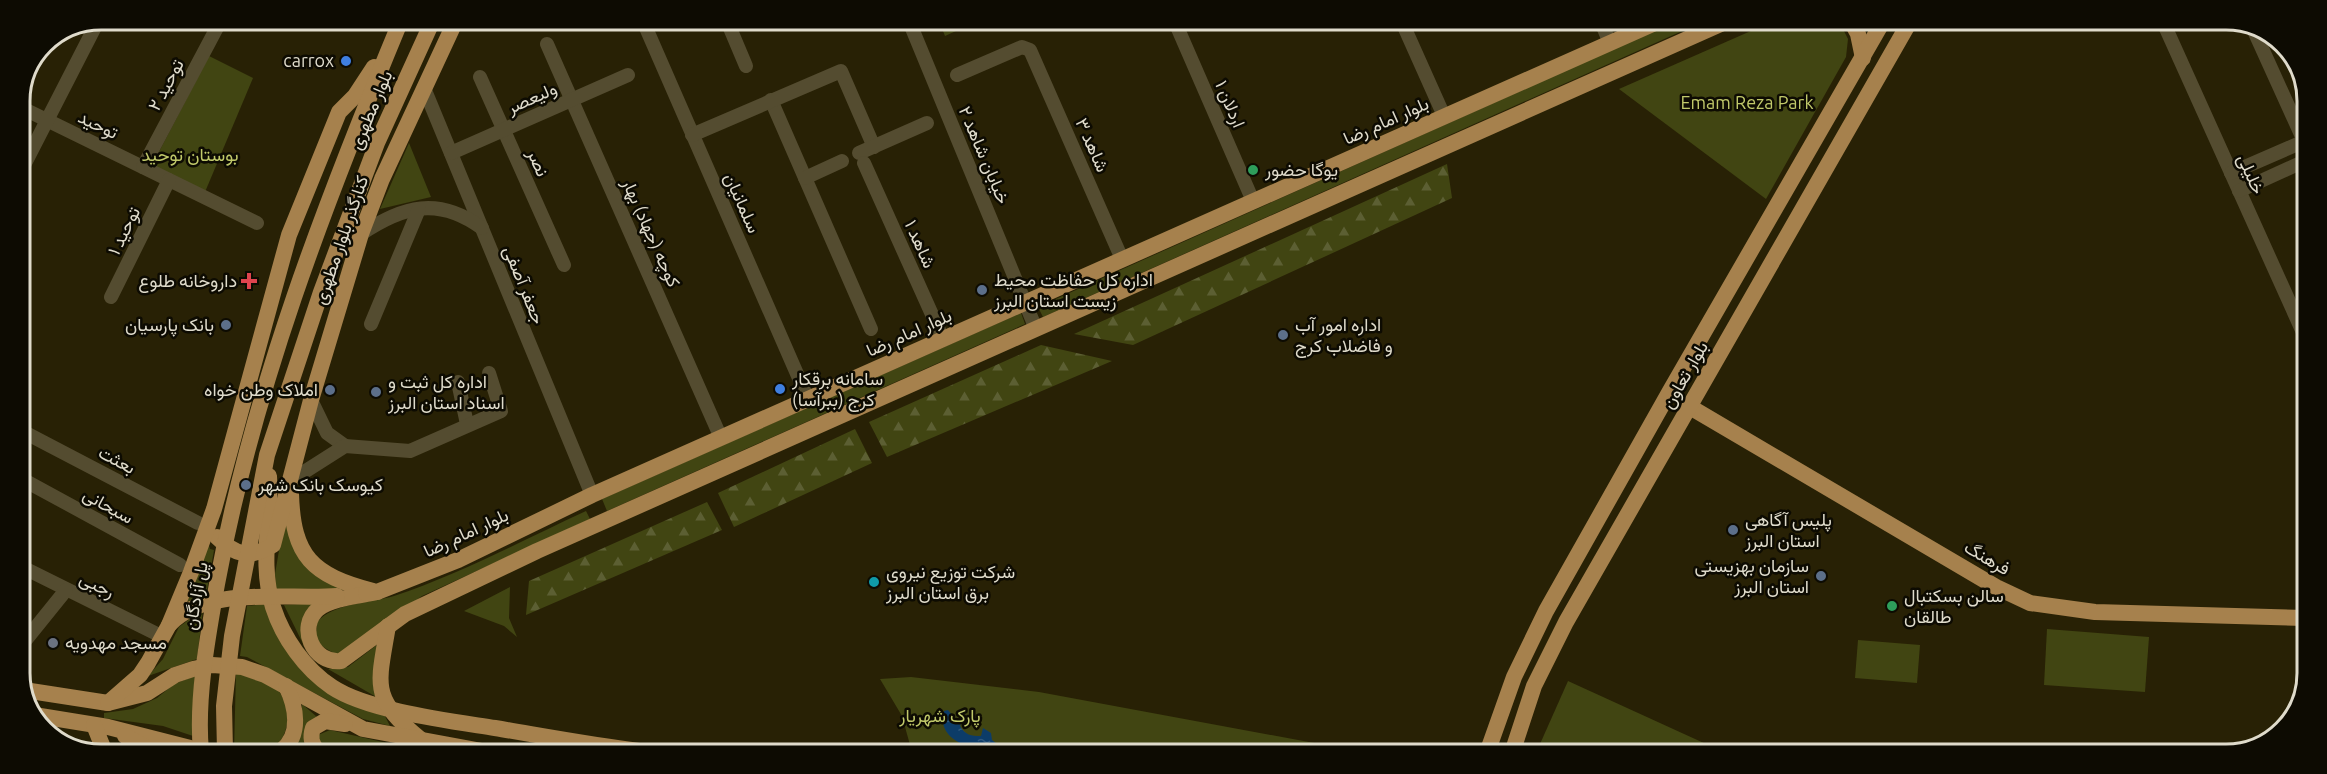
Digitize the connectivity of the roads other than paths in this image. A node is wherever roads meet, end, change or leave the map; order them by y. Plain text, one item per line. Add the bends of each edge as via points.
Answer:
1 (217, 30) edge
2 (396, 30) edge
3 (396, 30) edge
4 (428, 30) edge
5 (451, 30) edge
6 (647, 30) edge
7 (731, 30) edge
8 (913, 30) edge
9 (1178, 30) edge
10 (1406, 30) edge
11 (1604, 30) edge
12 (1638, 30) edge
13 (1707, 30) edge
14 (1856, 30) edge
15 (1878, 30) edge
16 (1905, 30) edge
17 (2167, 30) edge
18 (93, 31) edge
19 (2257, 37) edge
20 (1610, 43) junction
21 (547, 44) dead end
22 (1863, 58) junction
23 (746, 66) dead end
24 (628, 75) dead end
25 (957, 75) dead end
26 (480, 76) dead end
27 (424, 88) junction
28 (572, 100) junction
29 (771, 100) junction
30 (30, 112) edge
31 (1444, 116) junction
32 (46, 120) junction
33 (2297, 121) edge
34 (927, 123) dead end
35 (504, 130) junction
36 (692, 135) junction
37 (2297, 144) edge
38 (874, 147) junction
39 (30, 153) edge
40 (451, 153) junction
41 (1806, 155) junction
42 (842, 161) dead end
43 (2297, 165) edge
44 (143, 167) junction
45 (1827, 167) junction
46 (2231, 173) junction
47 (805, 178) junction
48 (169, 180) junction
49 (2239, 191) junction
50 (1253, 201) junction
51 (419, 209) junction
52 (257, 223) dead end
53 (482, 228) junction
54 (361, 234) junction
55 (1122, 259) junction
56 (564, 265) dead end
57 (111, 297) dead end
58 (1026, 303) junction
59 (2297, 319) edge
60 (371, 324) dead end
61 (872, 329) dead end
62 (1036, 329) junction
63 (943, 339) junction
64 (489, 373) dead end
65 (458, 382) dead end
66 (808, 399) junction
67 (310, 400) junction
68 (1690, 407) junction
69 (467, 424) junction
70 (30, 435) edge
71 (721, 438) junction
72 (345, 446) junction
73 (246, 450) joint
74 (267, 455) junction
75 (290, 481) junction
76 (30, 483) edge
77 (592, 495) junction
78 (214, 509) junction
79 (198, 523) dead end
80 (180, 565) dead end
81 (30, 571) edge
82 (66, 590) junction
83 (377, 592) junction
84 (2297, 618) edge
85 (388, 626) junction
86 (164, 630) junction
87 (30, 635) edge
88 (286, 686) junction
89 (32, 691) edge
90 (108, 703) junction
91 (46, 717) edge
92 (101, 726) junction
93 (363, 729) junction
94 (423, 742) junction
95 (103, 744) edge
96 (140, 744) edge
97 (176, 744) edge
98 (201, 744) edge
99 (225, 744) edge
100 (287, 744) edge
101 (313, 744) edge
102 (436, 744) edge
103 (595, 744) edge
104 (1490, 744) edge
105 (1515, 744) edge

1 - 44 street, توحید ۲
2 - 73 main road, بلوار مطهری via 298,283
3 - 78 main road via 355,96 339,112 289,236
4 - 74 main road, بلوار مطهری via 377,143 321,292
5 - 27 main road, کنارگذر بلوار مطهری
6 - 36 street, سلمانیان
7 - 23 street
8 - 58 street, خیابان شاهد ۲
9 - 50 street, اردلان ۱
10 - 31 street
11 - 20 street
12 - 20 main road, بلوار امام رضا
13 - 62 main road
14 - 22 main road
15 - 22 main road, بلوار تعاون
16 - 45 main road, بلوار تعاون
17 - 46 street, خلیلی
18 - 32 street
19 - 33 street
20 - 31 main road, بلوار امام رضا
21 - 28 street, کوچه (جهاد) بهار
22 - 41 main road, بلوار تعاون
24 - 28 street, ولیعصر
25 - 55 street, شاهد ۳ via 1026,46
26 - 35 street, نصر
27 - 40 street, جعفر آصفی
27 - 54 main road, کنارگذر بلوار مطهری
28 - 35 street, ولیعصر
28 - 71 street, کوچه (جهاد) بهار
29 - 36 street
29 - 38 street via 841,71
29 - 47 street
30 - 32 street, توحید
31 - 50 main road, بلوار امام رضا
32 - 39 street
32 - 44 street, توحید
34 - 38 street
35 - 40 street, ولیعصر
35 - 56 street, نصر
36 - 66 street, سلمانیان
37 - 46 street
38 - 63 street, شاهد ۱ via 862,158
40 - 53 street, جعفر آصفی
41 - 45 main road
41 - 104 main road, بلوار تعاون via 1546,611 1514,676
42 - 47 street
43 - 49 street
44 - 48 street, توحید
45 - 68 main road, بلوار تعاون
46 - 49 street, خلیلی
47 - 61 street
48 - 52 street, توحید
48 - 57 street, توحید ۱
49 - 59 street, خلیلی
50 - 55 main road, بلوار امام رضا
51 - 53 street via 449,210
51 - 54 street via 394,213
51 - 60 street
53 - 77 street, جعفر آصفی
54 - 67 main road, کنارگذر بلوار مطهری
55 - 58 main road, بلوار امام رضا
58 - 62 street, خیابان شاهد ۲
58 - 63 main road, بلوار امام رضا
62 - 85 main road via 537,551 430,601
63 - 66 main road, بلوار امام رضا
64 - 69 street via 501,411
65 - 69 street
66 - 71 main road, بلوار امام رضا
67 - 72 street via 327,433
67 - 75 main road, کنارگذر بلوار مطهری
68 - 84 main road, فرهنگ via 1996,587 2030,603 2095,612
68 - 105 main road, بلوار تعاون via 1566,622 1534,686
69 - 72 street via 410,450
70 - 79 street, بعثت
71 - 77 main road, بلوار امام رضا
72 - 75 street
73 - 98 main road, پل آزادگان via 210,622
74 - 99 main road via 232,636
74 - 103 main road via 271,500 266,572 273,607 288,639 312,670 333,688 390,708
75 - 78 main road via 273,545 257,554 228,548 218,537
75 - 83 main road via 292,525 297,544 307,558 339,582
76 - 80 street, سبحانی
77 - 83 main road, بلوار امام رضا via 458,560
78 - 86 main road
81 - 82 street, رجبی
82 - 86 street, رجبی
82 - 87 street
83 - 85 main road via 320,608 310,622 311,644 323,658 341,661
83 - 86 main road, بلوار امام رضا via 201,603 186,610
85 - 94 main road via 380,676 383,701 398,721
86 - 90 main road via 140,675
88 - 90 main road via 242,667 212,665 175,675 135,698
88 - 93 main road
88 - 100 main road via 296,711 295,727
89 - 90 main road
91 - 92 main road
92 - 95 main road
92 - 96 main road
92 - 97 main road
93 - 94 main road
93 - 101 main road via 337,722 318,724 311,736
94 - 102 main road

